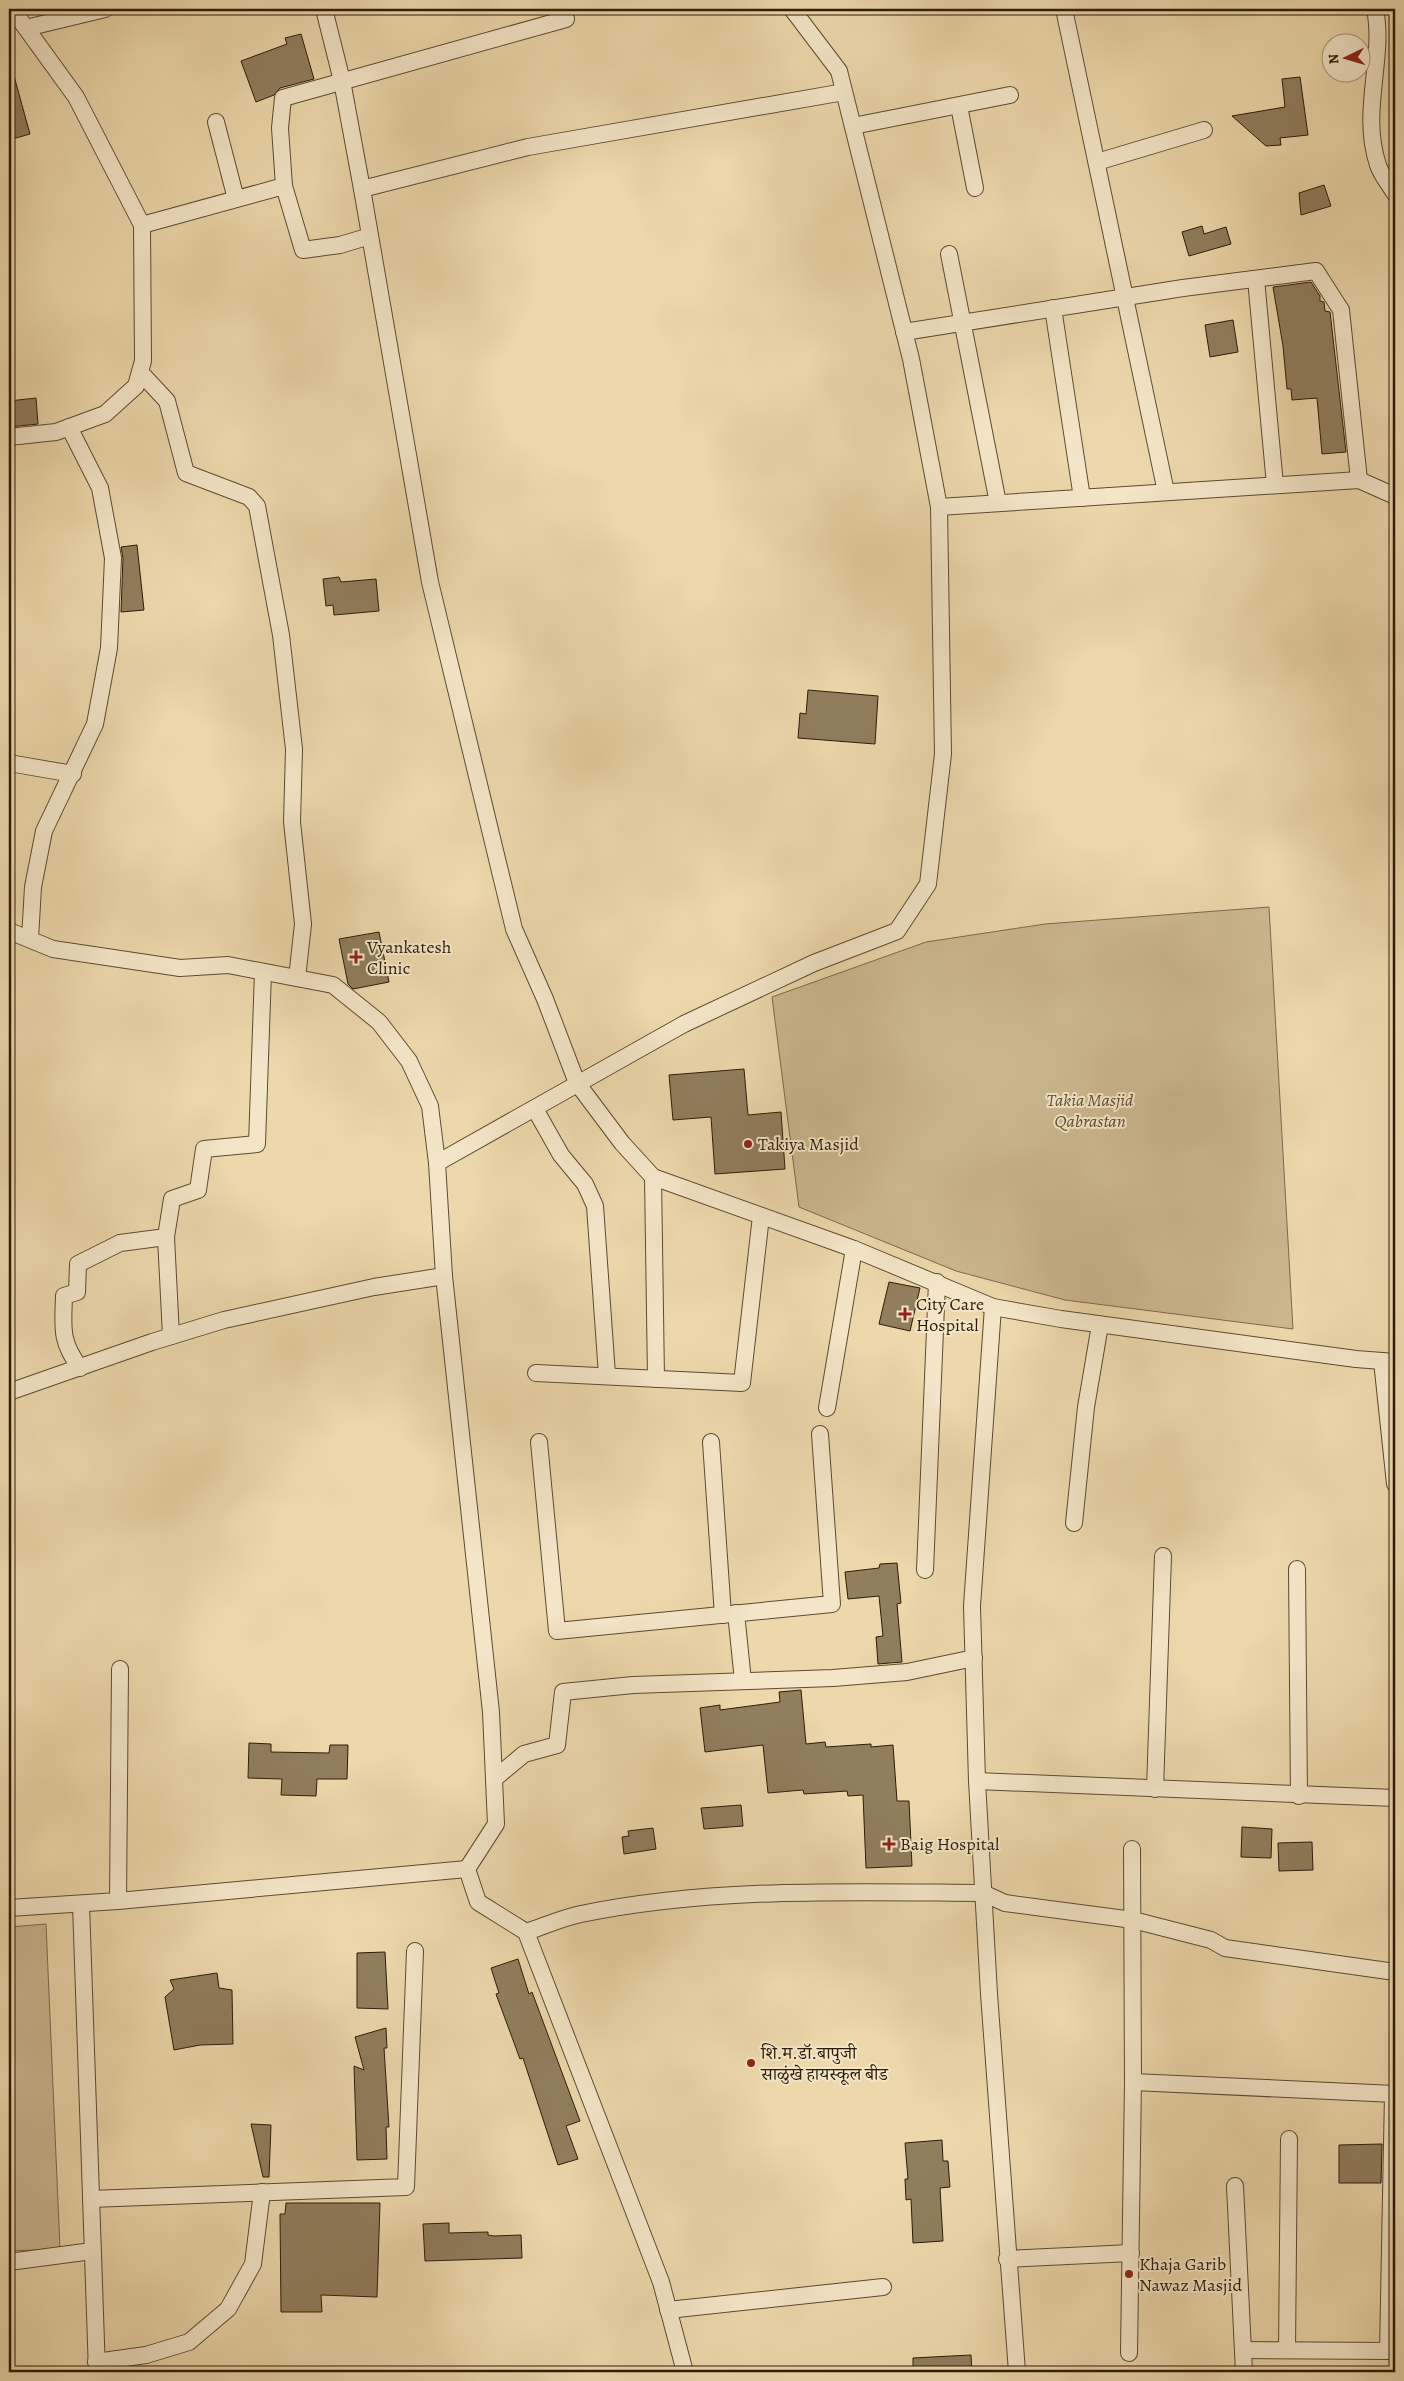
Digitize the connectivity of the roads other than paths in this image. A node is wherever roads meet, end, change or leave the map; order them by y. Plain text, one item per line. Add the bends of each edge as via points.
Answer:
1 (12, 9) edge
2 (104, 9) edge
3 (324, 9) edge
4 (792, 9) edge
5 (1064, 9) edge
6 (1375, 9) edge
7 (566, 20) dead end
8 (26, 28) junction
9 (342, 81) junction
10 (844, 92) junction
11 (1010, 95) dead end
12 (959, 106) junction
13 (216, 122) dead end
14 (853, 126) junction
15 (1204, 130) dead end
16 (1097, 162) junction
17 (284, 186) junction
18 (975, 188) dead end
19 (362, 189) junction
20 (1395, 194) edge
21 (236, 199) junction
22 (142, 225) junction
23 (370, 236) junction
24 (949, 254) dead end
25 (1256, 279) junction
26 (1126, 297) junction
27 (1053, 308) junction
28 (962, 322) junction
29 (904, 332) junction
30 (140, 372) junction
31 (69, 427) junction
32 (9, 437) edge
33 (1359, 480) junction
34 (1275, 485) junction
35 (1166, 492) junction
36 (1395, 496) edge
37 (1082, 498) junction
38 (998, 503) junction
39 (939, 507) junction
40 (9, 763) edge
41 (73, 774) junction
42 (9, 931) edge
43 (30, 939) junction
44 (263, 972) junction
45 (297, 978) junction
46 (577, 1083) junction
47 (534, 1110) junction
48 (437, 1162) junction
49 (653, 1177) junction
50 (761, 1216) junction
51 (166, 1236) junction
52 (854, 1249) junction
53 (444, 1276) junction
54 (937, 1282) junction
55 (993, 1306) junction
56 (1100, 1325) junction
57 (171, 1336) junction
58 (1389, 1362) edge
59 (80, 1368) junction
60 (536, 1373) dead end
61 (607, 1375) junction
62 (656, 1379) junction
63 (9, 1392) edge
64 (827, 1408) dead end
65 (820, 1434) dead end
66 (539, 1442) dead end
67 (711, 1442) dead end
68 (1395, 1484) edge
69 (1074, 1523) dead end
70 (1163, 1556) dead end
71 (1297, 1569) dead end
72 (925, 1570) dead end
73 (729, 1614) junction
74 (974, 1658) junction
75 (120, 1669) dead end
76 (743, 1681) junction
77 (494, 1779) junction
78 (977, 1781) junction
79 (1155, 1789) junction
80 (1299, 1796) junction
81 (1395, 1798) edge
82 (1132, 1849) dead end
83 (467, 1869) junction
84 (983, 1893) junction
85 (118, 1901) junction
86 (81, 1904) junction
87 (9, 1908) edge
88 (1133, 1920) junction
89 (526, 1932) junction
90 (415, 1951) dead end
91 (1395, 1972) edge
92 (1133, 2082) junction
93 (1394, 2094) edge
94 (1289, 2139) dead end
95 (1235, 2186) dead end
96 (262, 2192) junction
97 (91, 2199) junction
98 (92, 2251) junction
99 (1131, 2253) junction
100 (1007, 2259) junction
101 (9, 2262) edge
102 (883, 2287) dead end
103 (668, 2310) junction
104 (1243, 2350) junction
105 (1287, 2350) junction
106 (1392, 2351) edge
107 (1129, 2353) dead end
108 (96, 2367) edge
109 (685, 2372) edge
110 (1017, 2372) edge
111 (1244, 2372) edge

1 - 8 street
2 - 8 street
3 - 9 street
4 - 10 street via 839,71
5 - 16 street
6 - 20 street via 1371,128 1378,165
7 - 9 street
8 - 22 street via 76,97
9 - 17 street via 284,98 280,128
9 - 19 street
10 - 14 street
10 - 19 street via 528,147
11 - 12 street
12 - 14 street
12 - 18 street
13 - 21 street
14 - 29 street
15 - 16 street
16 - 26 street
17 - 21 street
17 - 23 street via 303,250 340,246
19 - 23 street
21 - 22 street
22 - 30 street via 143,361
23 - 46 street via 430,582 475,770 514,929
24 - 28 street
25 - 26 street
25 - 33 street via 1316,271 1341,310
25 - 34 street
26 - 27 street
26 - 35 street
27 - 28 street
27 - 37 street
28 - 29 street
28 - 38 street
29 - 39 street
30 - 31 street via 136,386 106,414
30 - 45 street via 167,401 186,473 249,497 258,506 281,635 294,749 292,822 303,924
31 - 32 street via 56,432
31 - 41 street via 100,488 113,558 107,658 95,724
33 - 34 street
33 - 36 street
34 - 35 street
35 - 37 street
37 - 38 street
38 - 39 street
39 - 46 street via 944,754 928,884 897,931 814,963 684,1024
40 - 41 street
41 - 43 street via 44,831 33,887
42 - 43 street
43 - 44 street via 53,949 180,968 228,965
44 - 45 street
44 - 51 street via 257,1144 204,1149 198,1190 172,1199
45 - 48 street via 333,985 379,1022 409,1061 430,1106
46 - 47 street
46 - 49 street via 622,1143
47 - 48 street
47 - 61 street via 561,1155 585,1184 595,1206
48 - 53 street
49 - 50 street
49 - 62 street
50 - 52 street
50 - 62 street via 742,1383
51 - 57 street
51 - 59 street via 120,1242 78,1264 76,1292 64,1296 63,1328 68,1351
52 - 54 street
52 - 64 street
53 - 57 street via 312,1300
53 - 77 street via 491,1712
54 - 55 street
54 - 72 street
55 - 56 street
55 - 74 street via 972,1606
56 - 58 street
56 - 69 street via 1085,1416
57 - 59 street
58 - 68 street
59 - 63 street
60 - 61 street
61 - 62 street
65 - 73 street via 832,1604
66 - 73 street via 557,1631
67 - 73 street
70 - 79 street
71 - 80 street
73 - 76 street
74 - 76 street via 907,1672
74 - 78 street
75 - 85 street
76 - 77 street via 633,1685 563,1692 557,1745 524,1754
77 - 83 street via 496,1824
78 - 79 street
78 - 84 street
79 - 80 street
80 - 81 street
82 - 88 street
83 - 85 street
83 - 89 street via 478,1902
84 - 88 street via 1005,1903
84 - 89 street via 811,1891 679,1898 579,1915
84 - 100 street
85 - 86 street
86 - 87 street
86 - 97 street
88 - 91 street via 1211,1940 1225,1948
88 - 92 street
89 - 103 street via 661,2282
90 - 96 street via 406,2187
92 - 93 street
92 - 99 street
93 - 106 street
94 - 105 street
95 - 104 street
96 - 97 street
96 - 108 street via 253,2264 228,2309 189,2342
97 - 98 street
98 - 101 street
98 - 108 street
99 - 100 street
99 - 107 street
100 - 110 street
102 - 103 street
103 - 109 street
104 - 105 street
104 - 111 street
105 - 106 street

